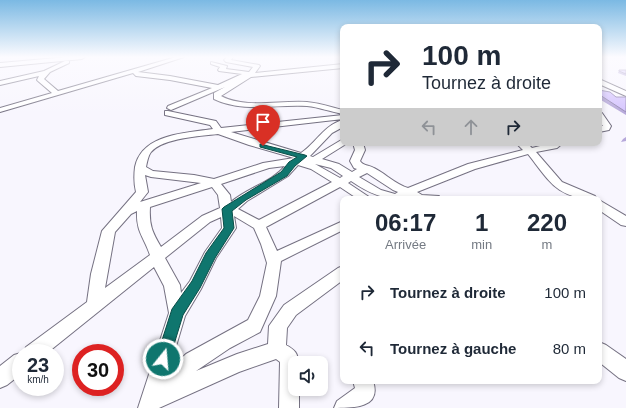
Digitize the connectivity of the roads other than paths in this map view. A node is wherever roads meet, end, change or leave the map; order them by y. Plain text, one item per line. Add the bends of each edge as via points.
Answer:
1 (29, 76) edge
2 (41, 76) edge
3 (116, 76) edge
4 (153, 76) edge
5 (246, 76) joint
6 (0, 83) edge
7 (602, 84) edge
8 (218, 87) junction
9 (58, 93) junction
10 (626, 94) edge
11 (0, 110) edge
12 (340, 111) edge
13 (340, 117) edge
14 (602, 120) edge
15 (340, 125) edge
16 (602, 129) edge
17 (218, 131) junction
18 (340, 143) edge
19 (359, 146) edge
20 (526, 146) edge
21 (554, 146) edge
22 (531, 150) junction
23 (305, 160) junction
24 (141, 169) junction
25 (366, 169) junction
26 (351, 176) junction
27 (214, 182) junction
28 (339, 182) junction
29 (361, 196) edge
30 (395, 196) edge
31 (400, 196) edge
32 (402, 196) edge
33 (403, 196) edge
34 (414, 196) edge
35 (585, 196) edge
36 (144, 205) junction
37 (602, 206) edge
38 (230, 208) junction
39 (126, 211) junction
40 (626, 222) edge
41 (259, 225) junction
42 (340, 226) edge
43 (158, 256) junction
44 (273, 259) junction
45 (340, 274) edge
46 (94, 306) junction
47 (177, 313) junction
48 (45, 344) edge
49 (277, 350) junction
50 (602, 353) edge
51 (12, 369) edge
52 (626, 371) edge
53 (0, 378) edge
54 (364, 384) edge
55 (149, 405) edge
56 (290, 408) edge
57 (344, 408) edge

1 - 6 street
2 - 9 street via 40,82
3 - 9 street
4 - 8 street
5 - 8 street
5 - 12 street via 217,97 231,103 305,104
7 - 10 street
8 - 17 street via 169,110 213,123
9 - 11 street
13 - 17 street
14 - 16 street via 606,128
15 - 23 street via 329,131
17 - 23 street
17 - 24 street via 163,140 150,147 144,154
18 - 23 street
19 - 25 street via 360,150 355,161 358,166
20 - 22 street
21 - 22 street
22 - 32 street via 489,160
22 - 35 street via 555,182
23 - 26 street via 335,166
23 - 27 street via 267,165
23 - 28 street
23 - 38 street
24 - 27 street via 150,174
24 - 39 street via 142,192
25 - 26 street
25 - 31 street via 383,177 397,188
26 - 28 street
26 - 30 street via 377,192
27 - 36 street
27 - 38 street
28 - 29 street
28 - 41 street
33 - 34 street via 412,193
36 - 39 street
36 - 43 street via 143,220 146,234
37 - 40 street
38 - 41 street
38 - 43 street via 206,219
38 - 47 street via 229,228
39 - 46 street via 110,232
41 - 44 street
42 - 44 street
43 - 46 street
43 - 47 street via 160,265 172,285
44 - 55 street via 268,296 254,326 193,361
45 - 49 street via 290,310 278,326
46 - 48 street
47 - 55 street
49 - 55 street via 236,363
49 - 56 street via 289,357
50 - 52 street
51 - 53 street
54 - 57 street via 366,392

